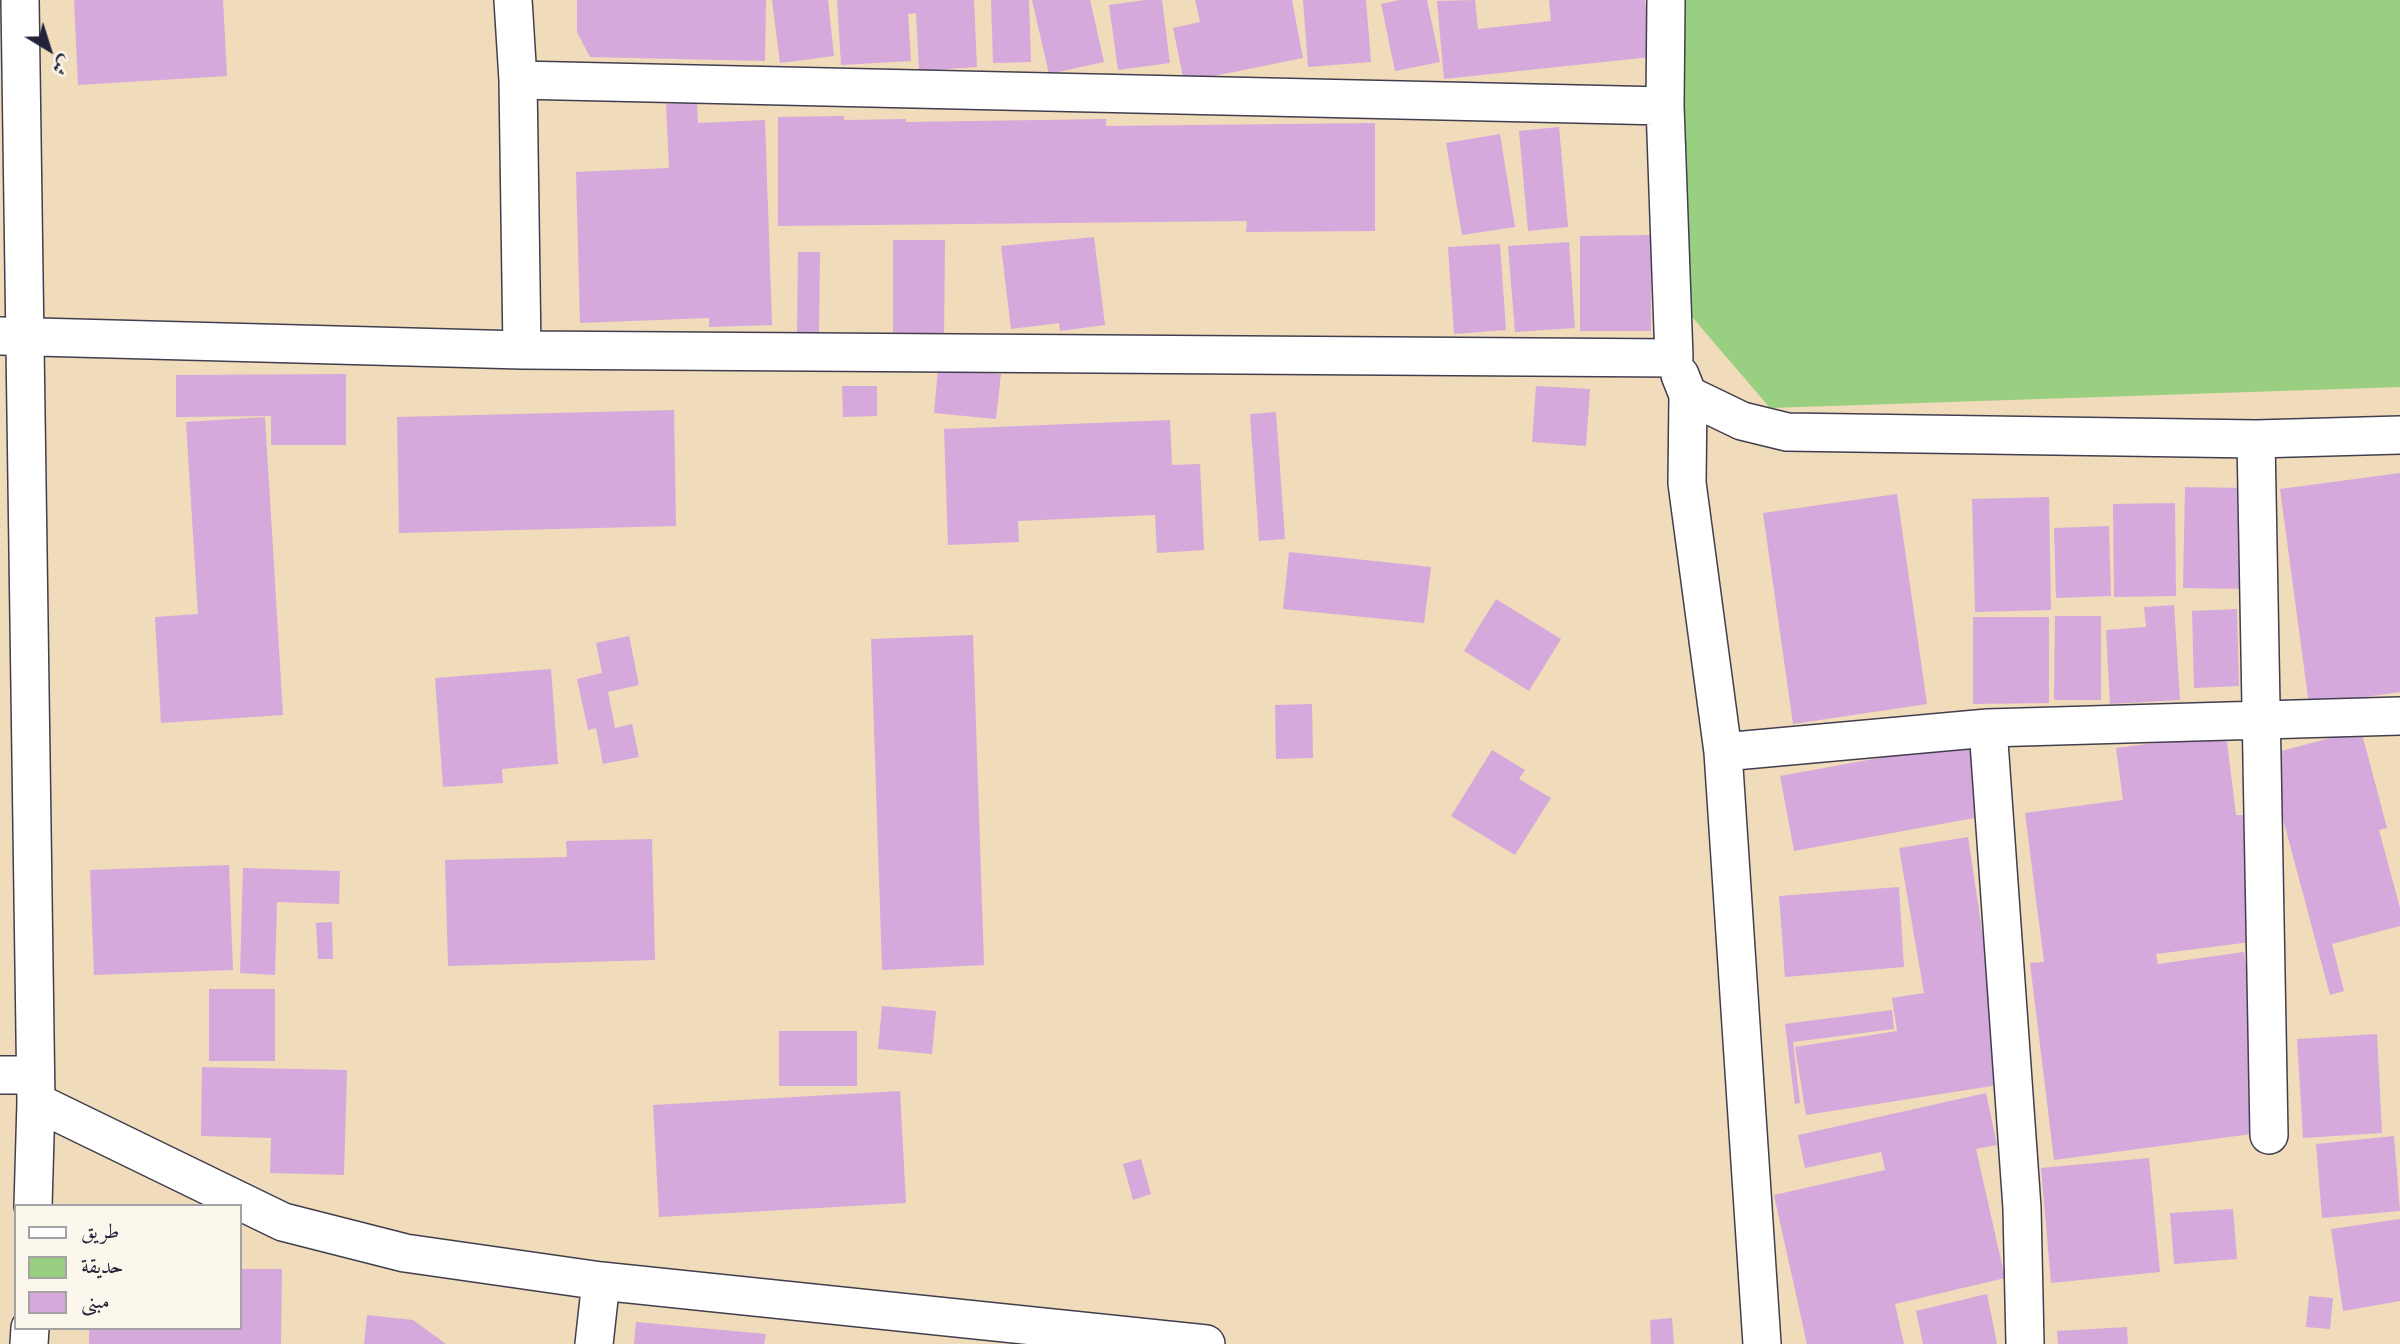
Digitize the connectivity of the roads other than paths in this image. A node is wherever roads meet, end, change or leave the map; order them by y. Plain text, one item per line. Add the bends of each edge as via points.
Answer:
1 (20, 0) edge
2 (513, 0) edge
3 (1666, 0) edge
4 (10, 68) edge
5 (518, 80) junction
6 (1665, 106) junction
7 (13, 336) edge
8 (522, 350) junction
9 (1674, 358) junction
10 (1688, 395) junction
11 (2400, 435) edge
12 (2256, 439) junction
13 (2400, 716) edge
14 (2260, 721) junction
15 (1988, 728) junction
16 (1723, 752) junction
17 (23, 1084) edge
18 (2269, 1135) dead end
19 (33, 1204) edge
20 (601, 1281) junction
21 (594, 1344) edge
22 (1206, 1344) edge
23 (1762, 1344) edge
24 (2025, 1344) edge

1 - 4 street
2 - 5 street
3 - 6 street
4 - 7 street
5 - 6 street
5 - 8 street
6 - 9 street
7 - 8 street
7 - 17 street
8 - 9 street
9 - 10 street
10 - 12 street via 1742,421 1787,432
10 - 16 street via 1687,483
11 - 12 street
12 - 14 street
13 - 14 street
14 - 15 street
14 - 18 street
15 - 16 street
15 - 24 street via 2022,1208
16 - 23 street
17 - 19 street
17 - 20 street via 283,1222 405,1254
20 - 21 street
20 - 22 street

